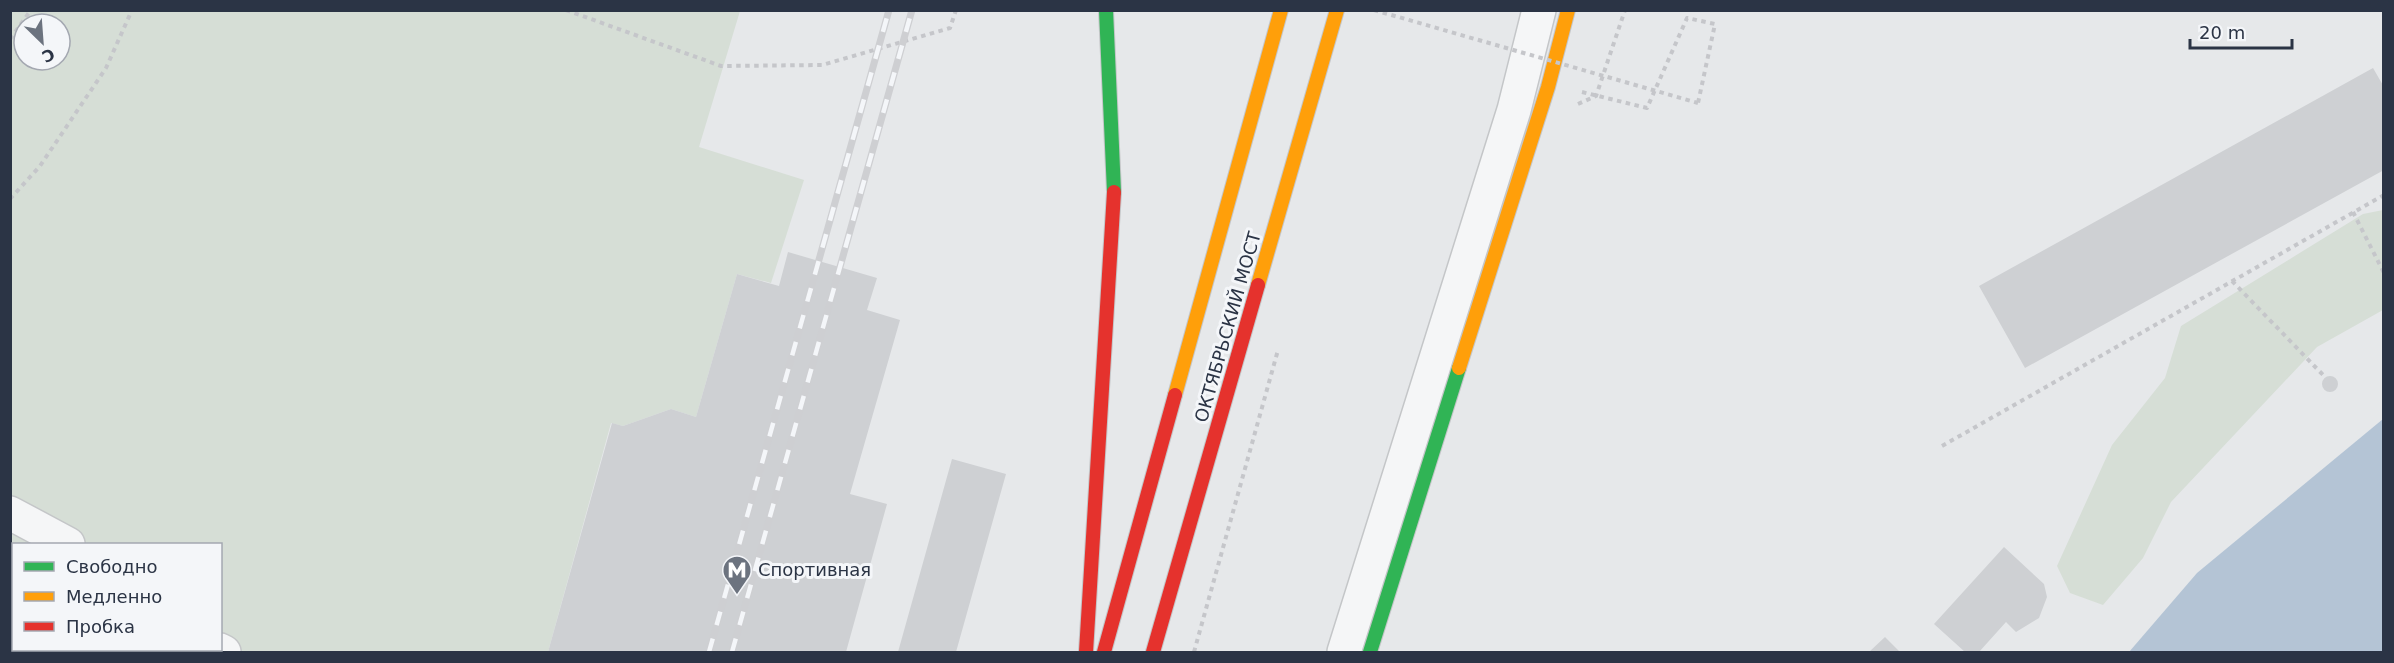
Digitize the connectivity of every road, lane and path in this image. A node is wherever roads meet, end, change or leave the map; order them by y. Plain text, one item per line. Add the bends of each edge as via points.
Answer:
1 (31, 10) edge
2 (132, 10) edge
3 (566, 10) edge
4 (956, 10) edge
5 (1106, 10) edge
6 (1281, 10) edge
7 (1337, 10) edge
8 (1374, 10) edge
9 (1539, 10) edge
10 (1568, 10) edge
11 (1625, 10) edge
12 (10, 39) edge
13 (1548, 87) junction
14 (1596, 96) junction
15 (1574, 105) dead end
16 (2384, 195) edge
17 (10, 199) edge
18 (2352, 212) junction
19 (2384, 273) edge
20 (2232, 281) junction
21 (2325, 377) dead end
22 (1942, 446) dead end
23 (10, 513) edge
24 (66, 543) edge
25 (1086, 652) edge
26 (1104, 652) edge
27 (1153, 652) edge
28 (1344, 652) edge
29 (1370, 652) edge

1 - 12 path
2 - 17 path via 106,68 40,166
3 - 4 path via 721,66 822,64 950,27
5 - 25 main road via 1116,205
6 - 26 main road, ОКТЯБРЬСКИЙ МОСТ
7 - 27 main road, ОКТЯБРЬСКИЙ МОСТ
8 - 14 path, bridge via 1698,103 1715,24 1687,18 1647,108
9 - 28 street via 1514,110
10 - 13 main road
11 - 14 path
13 - 14 path
13 - 29 main road
14 - 15 path
16 - 18 path
18 - 19 path
18 - 20 path
20 - 21 path
20 - 22 path
23 - 24 street

